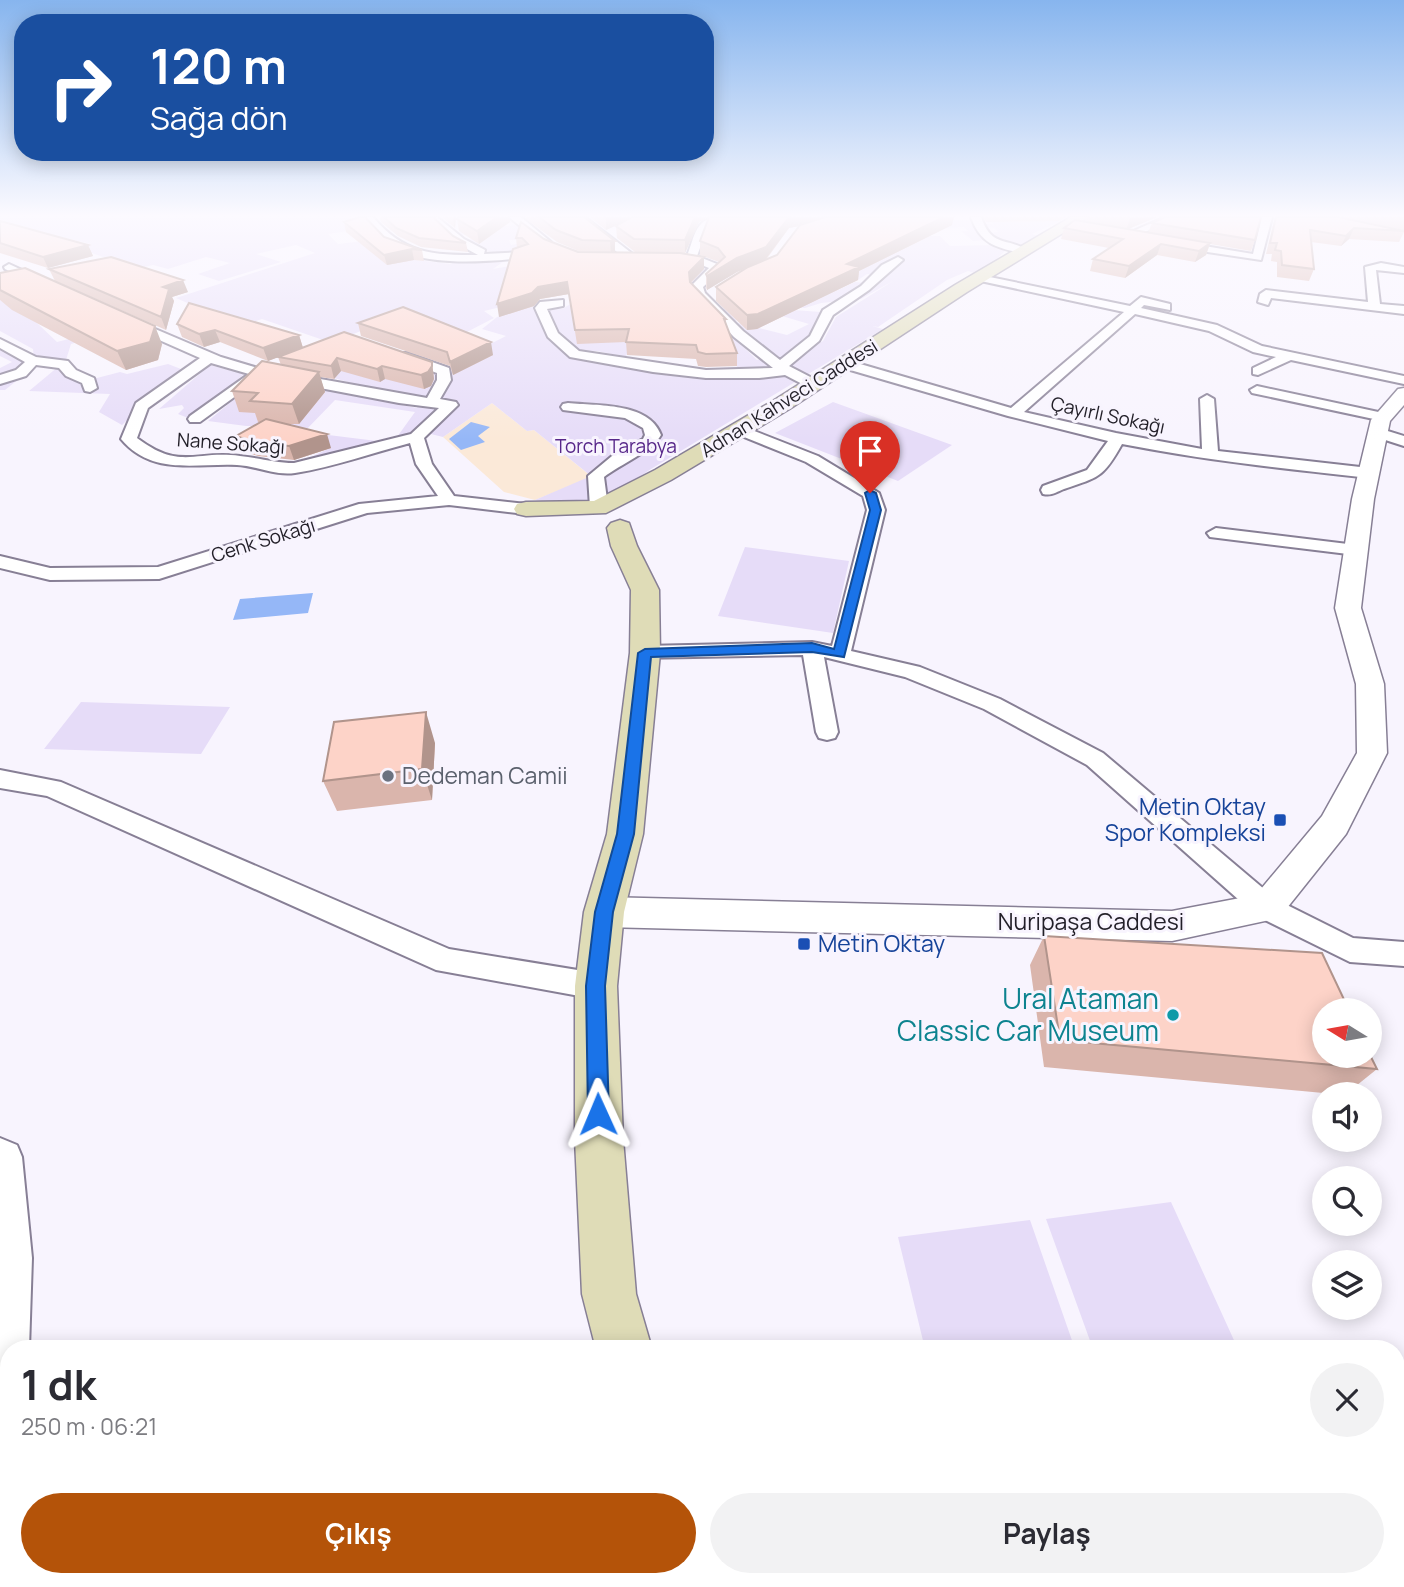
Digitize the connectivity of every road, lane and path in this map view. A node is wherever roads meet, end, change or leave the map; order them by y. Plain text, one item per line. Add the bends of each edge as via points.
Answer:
1 (59, 291) edge
2 (702, 291) edge
3 (860, 291) edge
4 (959, 291) edge
5 (1042, 291) edge
6 (1372, 291) edge
7 (64, 293) edge
8 (1265, 302) dead end
9 (559, 303) dead end
10 (1166, 307) dead end
11 (1374, 307) junction
12 (1133, 310) junction
13 (1404, 310) edge
14 (111, 314) edge
15 (0, 343) edge
16 (385, 349) edge
17 (1288, 356) junction
18 (210, 357) junction
19 (33, 362) junction
20 (284, 362) edge
21 (845, 364) junction
22 (782, 369) junction
23 (1258, 371) dead end
24 (258, 372) junction
25 (0, 380) edge
26 (1404, 380) edge
27 (813, 384) junction
28 (90, 388) dead end
29 (1257, 390) dead end
30 (1404, 393) edge
31 (1207, 399) dead end
32 (432, 401) junction
33 (568, 407) dead end
34 (1014, 413) junction
35 (195, 419) dead end
36 (739, 430) junction
37 (1389, 430) edge
38 (416, 436) junction
39 (1116, 438) junction
40 (1210, 455) junction
41 (1369, 473) junction
42 (1049, 490) dead end
43 (449, 500) junction
44 (527, 509) joint
45 (606, 520) junction
46 (1216, 533) dead end
47 (1356, 550) junction
48 (0, 562) edge
49 (812, 648) junction
50 (645, 653) junction
51 (840, 654) junction
52 (827, 732) dead end
53 (0, 779) edge
54 (1267, 908) junction
55 (604, 912) junction
56 (1404, 954) edge
57 (596, 986) junction
58 (0, 1155) edge
59 (10, 1340) edge
60 (622, 1340) edge

1 - 7 street
2 - 22 street via 753,350
3 - 22 street via 827,313 816,340
4 - 21 main road, Adnan Kahveci Caddesi
5 - 12 street
6 - 11 street
8 - 11 street via 1266,294
9 - 22 street via 541,308 549,333 559,346 575,354 719,376 751,377
10 - 12 street via 1141,302
11 - 13 street
12 - 17 street via 1213,328 1258,349
12 - 34 street
14 - 18 street
15 - 19 street
16 - 32 street via 444,371
17 - 23 street
17 - 26 street
18 - 24 street
18 - 38 street, Nane Sokağı via 141,406 129,439 159,459 239,460 294,468
19 - 25 street via 21,373
19 - 28 street via 63,364 89,381
20 - 24 street
21 - 27 main road, Adnan Kahveci Caddesi
21 - 34 street, Çayırlı Sokağı
22 - 27 street
24 - 32 street
24 - 35 street
27 - 36 main road, Adnan Kahveci Caddesi
29 - 37 street
30 - 37 street
31 - 40 street
32 - 38 street via 451,405
33 - 45 street via 639,417 650,426 653,435 649,442 596,476
34 - 39 street, Çayırlı Sokağı
36 - 45 main road, Adnan Kahveci Caddesi via 638,489
36 - 51 street via 812,459 870,493 876,510
37 - 41 street
38 - 43 street via 424,464
39 - 40 street, Çayırlı Sokağı
39 - 42 street via 1097,472
40 - 41 street, Çayırlı Sokağı
41 - 47 street
43 - 44 street, Cenk Sokağı
43 - 48 street, Cenk Sokağı via 365,508 159,573 50,574
44 - 45 main road
45 - 50 main road via 645,590
46 - 47 street
47 - 54 street via 1348,608 1370,684 1372,753 1334,825
49 - 50 street
49 - 51 street
49 - 52 street
50 - 55 main road via 625,834
51 - 54 street via 912,672 969,695 1096,759
53 - 57 street via 52,788 446,961
54 - 55 street, Nuripaşa Caddesi via 1172,926
54 - 56 street via 1350,950
55 - 57 main road
57 - 60 main road via 609,1294
58 - 59 street via 5,1157 14,1258

